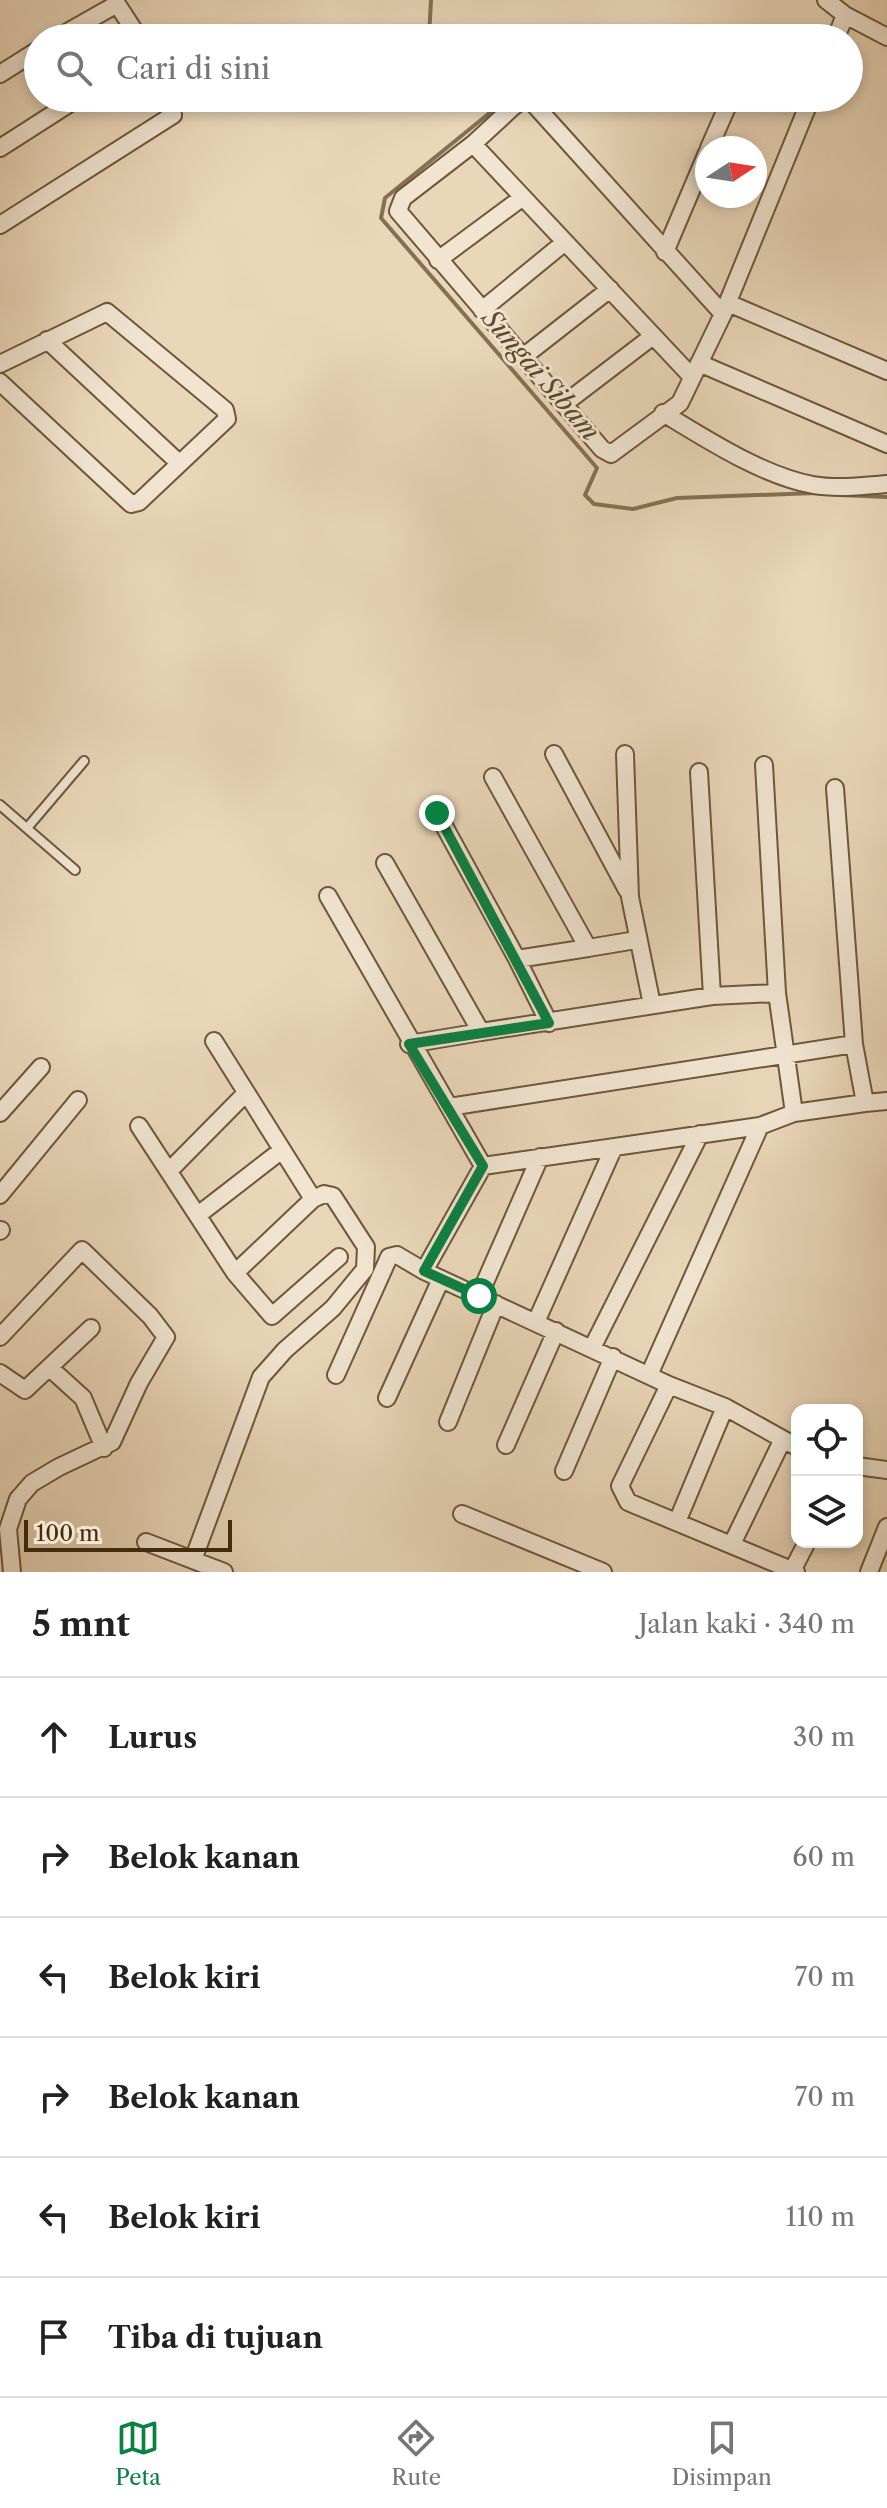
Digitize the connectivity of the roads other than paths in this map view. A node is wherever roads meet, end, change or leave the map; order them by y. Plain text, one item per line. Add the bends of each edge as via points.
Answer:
1 (826, 0) edge
2 (845, 15) junction
3 (82, 24) edge
4 (130, 24) edge
5 (841, 24) edge
6 (862, 24) edge
7 (863, 24) edge
8 (887, 37) edge
9 (24, 59) edge
10 (0, 74) edge
11 (56, 112) edge
12 (172, 112) edge
13 (508, 112) edge
14 (541, 112) edge
15 (725, 112) edge
16 (805, 112) edge
17 (715, 136) edge
18 (473, 144) junction
19 (0, 148) edge
20 (695, 182) edge
21 (523, 197) junction
22 (0, 225) edge
23 (565, 242) junction
24 (665, 252) junction
25 (438, 260) junction
26 (610, 289) junction
27 (726, 308) junction
28 (482, 310) junction
29 (653, 336) junction
30 (47, 340) junction
31 (523, 357) junction
32 (0, 364) edge
33 (696, 370) junction
34 (887, 371) edge
35 (0, 382) edge
36 (564, 404) junction
37 (663, 413) junction
38 (887, 444) edge
39 (179, 463) junction
40 (887, 484) edge
41 (554, 754) dead end
42 (625, 754) dead end
43 (84, 761) dead end
44 (764, 765) dead end
45 (699, 772) dead end
46 (493, 777) dead end
47 (835, 788) dead end
48 (0, 805) edge
49 (437, 813) dead end
50 (27, 828) junction
51 (385, 863) dead end
52 (75, 870) dead end
53 (328, 896) dead end
54 (630, 897) junction
55 (636, 940) junction
56 (588, 948) junction
57 (517, 959) junction
58 (777, 993) junction
59 (712, 996) junction
60 (652, 1005) junction
61 (549, 1023) junction
62 (481, 1032) junction
63 (214, 1041) dead end
64 (409, 1044) junction
65 (854, 1044) junction
66 (787, 1055) junction
67 (41, 1067) dead end
68 (245, 1094) junction
69 (78, 1100) dead end
70 (887, 1101) edge
71 (865, 1103) junction
72 (449, 1107) junction
73 (0, 1113) edge
74 (794, 1113) junction
75 (139, 1126) dead end
76 (760, 1126) junction
77 (700, 1134) junction
78 (614, 1147) junction
79 (282, 1150) junction
80 (540, 1157) junction
81 (483, 1166) junction
82 (169, 1171) junction
83 (0, 1195) edge
84 (313, 1199) junction
85 (198, 1215) junction
86 (339, 1257) dead end
87 (424, 1271) junction
88 (235, 1273) junction
89 (441, 1279) junction
90 (479, 1296) junction
91 (496, 1304) junction
92 (6, 1317) edge
93 (536, 1322) junction
94 (91, 1328) dead end
95 (556, 1331) junction
96 (0, 1337) edge
97 (592, 1348) junction
98 (613, 1357) junction
99 (51, 1369) junction
100 (0, 1373) edge
101 (336, 1375) dead end
102 (649, 1375) junction
103 (669, 1385) junction
104 (387, 1398) dead end
105 (725, 1407) junction
106 (448, 1422) dead end
107 (790, 1444) edge
108 (506, 1445) dead end
109 (104, 1448) junction
110 (863, 1467) edge
111 (887, 1470) edge
112 (564, 1471) dead end
113 (462, 1514) dead end
114 (677, 1522) junction
115 (887, 1527) edge
116 (146, 1542) dead end
117 (732, 1544) junction
118 (804, 1548) edge
119 (193, 1560) junction
120 (794, 1571) edge
121 (12, 1572) edge
122 (224, 1572) edge
123 (603, 1572) edge
124 (869, 1572) edge

1 - 2 street
2 - 5 street
2 - 6 street
3 - 4 street via 117,4
7 - 8 street
9 - 10 street
11 - 19 street
12 - 22 street
13 - 18 street
14 - 24 street
15 - 17 street
16 - 27 street
18 - 21 street
18 - 25 street via 403,198 398,211
20 - 24 street
21 - 23 street
21 - 25 street
23 - 26 street
23 - 28 street
24 - 27 street
25 - 28 street
26 - 29 street
26 - 31 street
27 - 33 street
27 - 34 street
28 - 31 street
29 - 33 street
29 - 36 street
30 - 32 street
30 - 39 street
30 - 39 street via 101,312 112,314 225,410 227,419
31 - 36 street
33 - 37 street via 680,403
33 - 38 street
35 - 39 street via 131,504
36 - 37 street via 611,454
37 - 40 street via 710,442 793,480 839,487
41 - 54 street
42 - 54 street
43 - 50 lane
44 - 58 street
45 - 59 street
46 - 56 street
47 - 65 street
48 - 50 lane
49 - 57 street
50 - 52 lane
51 - 62 street
53 - 64 street
54 - 55 street
55 - 56 street
55 - 60 street
56 - 57 street
57 - 61 street
58 - 59 street
58 - 66 street
59 - 60 street
60 - 61 street
61 - 62 street
62 - 64 street
63 - 68 street
64 - 72 street
65 - 66 street
65 - 71 street
66 - 72 street
66 - 74 street
67 - 73 street
68 - 79 street
68 - 82 street
69 - 83 street
70 - 71 street
71 - 74 street
72 - 81 street
74 - 76 street
75 - 82 street
76 - 77 street
76 - 102 street
77 - 78 street
77 - 97 street
78 - 80 street
78 - 93 street
79 - 84 street
79 - 85 street
80 - 81 street
80 - 90 street
81 - 87 street
82 - 85 street
84 - 88 street
84 - 119 street via 333,1196 366,1247 365,1269 333,1308 261,1377
85 - 88 street
86 - 88 street via 272,1316
87 - 89 street
87 - 101 street via 397,1255 389,1257
89 - 90 street
89 - 104 street
90 - 91 street
91 - 93 street
91 - 106 street
92 - 96 street
92 - 109 street via 82,1250 165,1331 118,1434
93 - 95 street
94 - 99 street
95 - 97 street
95 - 108 street
97 - 98 street
98 - 102 street
98 - 112 street
99 - 100 street via 25,1390
99 - 109 street via 83,1398
102 - 103 street
103 - 105 street
103 - 114 street via 620,1486 628,1502
105 - 107 street
105 - 114 street
107 - 117 street
109 - 121 street via 59,1467 24,1490 9,1517
110 - 111 street
113 - 123 street
114 - 117 street
115 - 124 street
116 - 119 street
117 - 120 street
118 - 120 street
119 - 122 street

